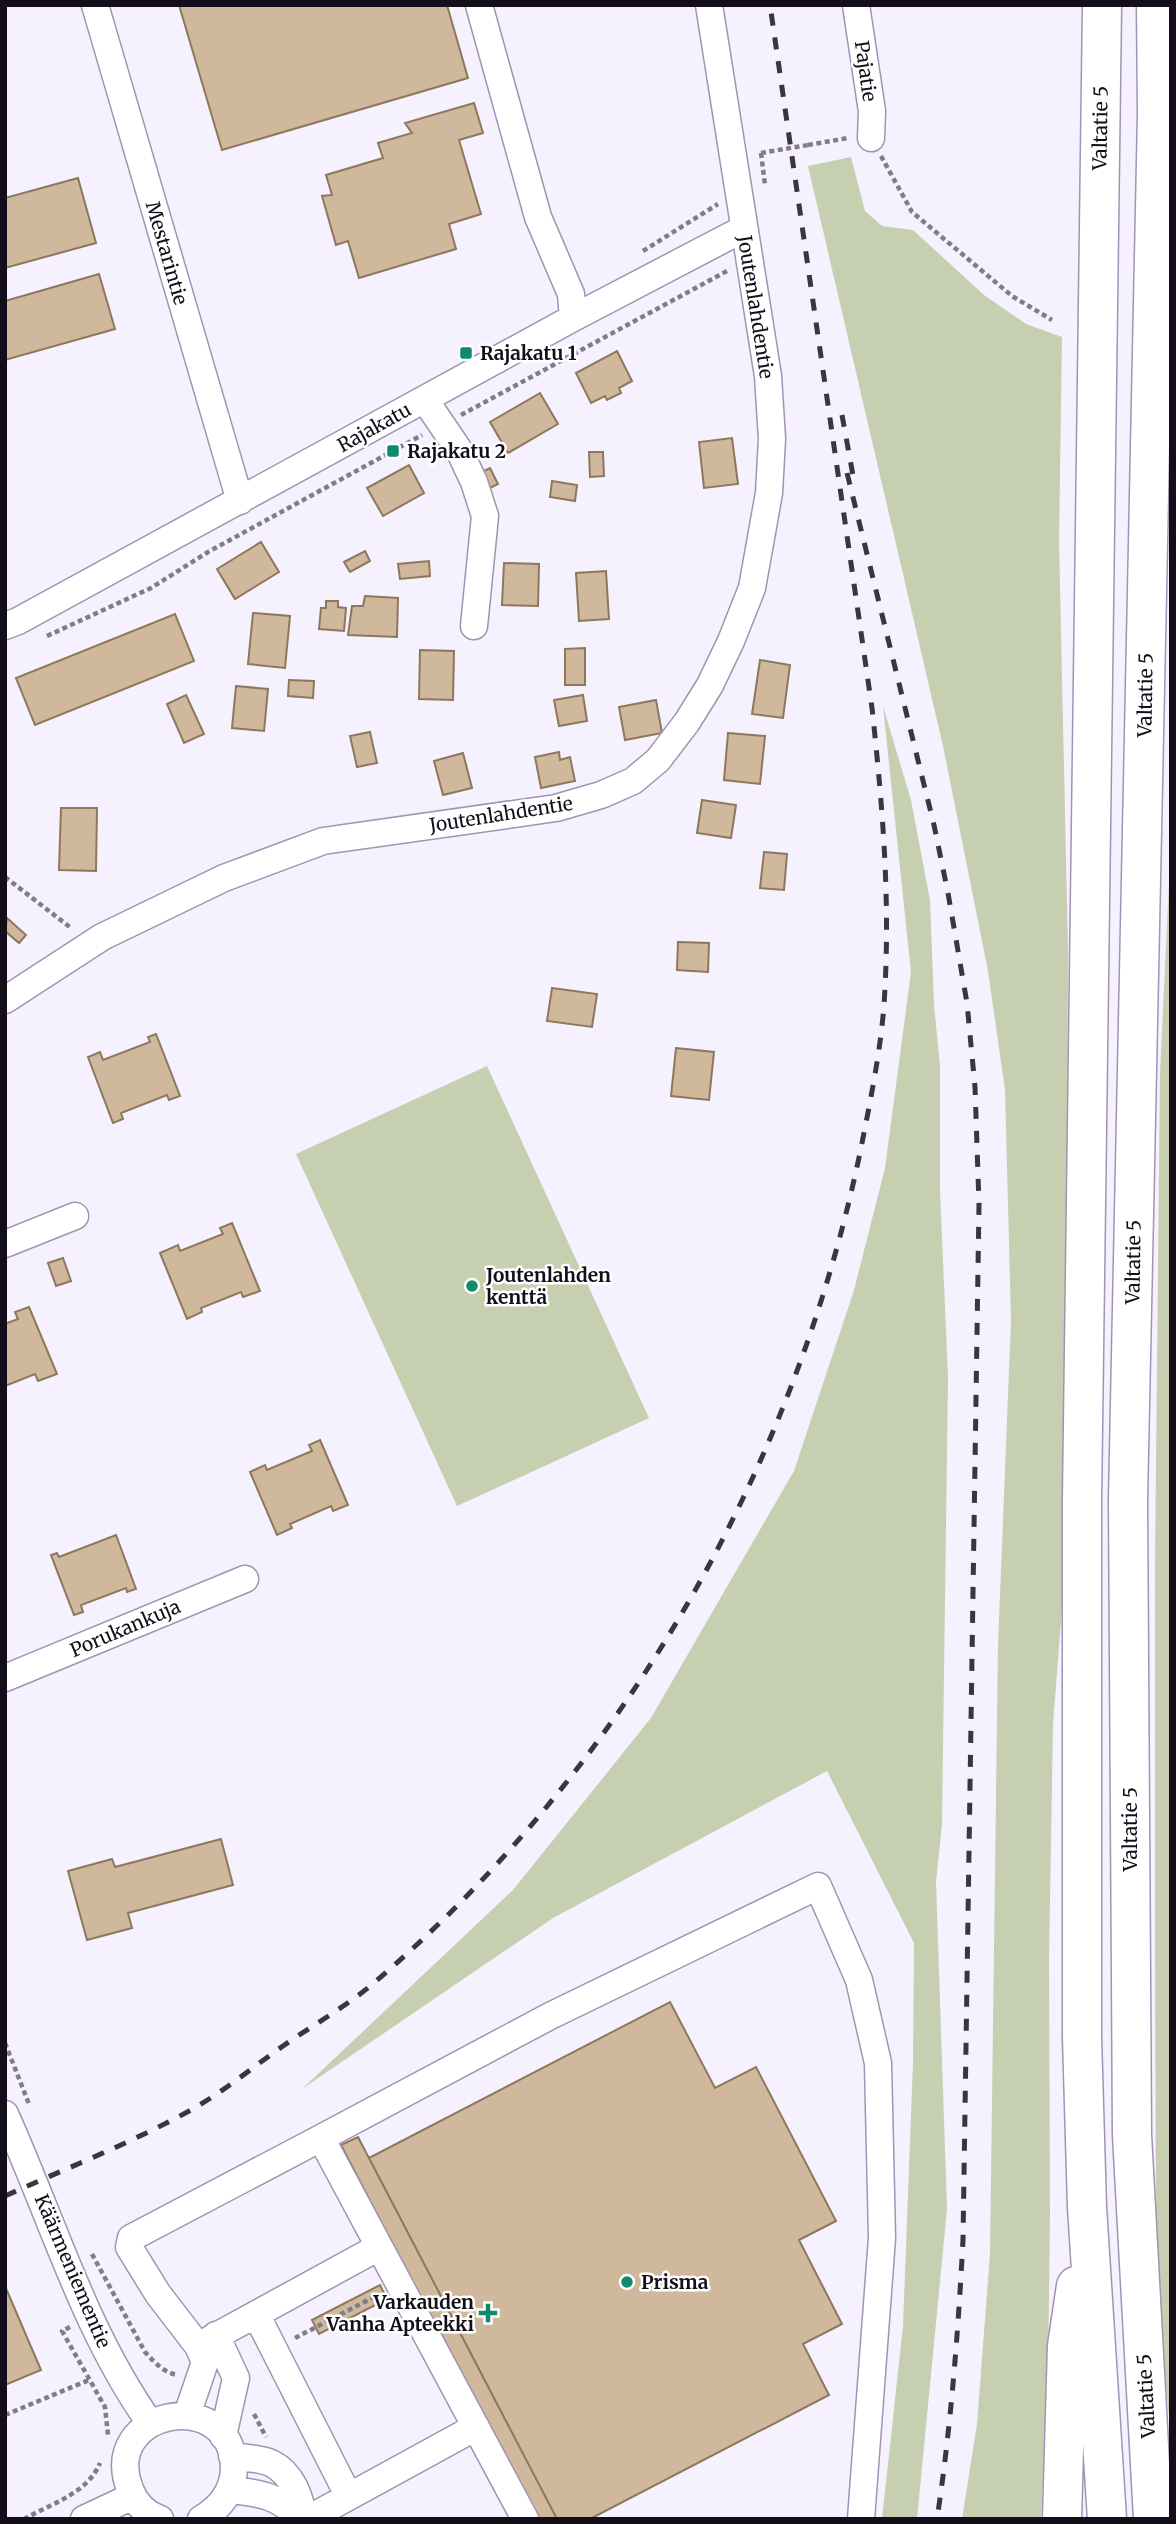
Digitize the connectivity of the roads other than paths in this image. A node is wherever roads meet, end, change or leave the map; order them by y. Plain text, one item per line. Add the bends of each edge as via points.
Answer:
1 (95, 5) edge
2 (479, 5) edge
3 (709, 5) edge
4 (856, 5) edge
5 (1102, 5) edge
6 (1156, 5) edge
7 (1171, 63) edge
8 (1157, 113) junction
9 (871, 138) road end
10 (743, 229) junction
11 (573, 318) junction
12 (425, 400) junction
13 (240, 501) junction
14 (5, 626) edge
15 (474, 626) dead end
16 (5, 1000) edge
17 (75, 1216) dead end
18 (5, 1244) edge
19 (245, 1579) dead end
20 (5, 1678) edge
21 (5, 2114) edge
22 (321, 2138) junction
23 (1087, 2207) junction
24 (379, 2247) junction
25 (256, 2314) junction
26 (207, 2340) junction
27 (187, 2416) junction
28 (150, 2423) junction
29 (476, 2427) junction
30 (227, 2446) junction
31 (229, 2490) junction
32 (348, 2495) junction
33 (133, 2496) junction
34 (84, 2519) edge
35 (160, 2519) edge
36 (201, 2519) edge
37 (305, 2519) edge
38 (525, 2519) edge
39 (861, 2519) edge
40 (1062, 2519) edge
41 (1107, 2519) edge
42 (1153, 2519) edge

1 - 13 street, Mestarintie
2 - 11 street via 538,217 571,294
3 - 10 street, Joutenlahdentie
4 - 9 street, Pajatie via 872,111
5 - 23 highway, Valtatie 5 via 1082,1501 1082,2037
6 - 8 highway, Valtatie 5
7 - 8 highway
8 - 42 highway, Valtatie 5 via 1128,1500 1132,2135
10 - 11 street, Rajakatu
10 - 16 street, Joutenlahdentie via 768,376 769,494 751,588 731,641 710,685 658,760 633,781 556,808 323,841 224,878 92,944
11 - 12 street, Rajakatu
12 - 13 street, Rajakatu
12 - 15 street via 444,424 469,471 485,516
13 - 14 street, Rajakatu
17 - 18 street
19 - 20 street, Porukankuja
21 - 28 street, Käärmeniementie via 89,2317
22 - 24 street
22 - 26 street via 131,2238 129,2247 158,2294
22 - 39 street via 550,2016 818,1885 859,1980 878,2063 882,2238
23 - 40 highway via 1067,2346
23 - 41 highway, Valtatie 5
24 - 25 street
24 - 29 street
25 - 26 street
25 - 32 street
26 - 27 street via 205,2362
26 - 30 street via 236,2378
27 - 28 street
27 - 30 street via 201,2419
28 - 33 street via 138,2434 126,2464
29 - 32 street
29 - 38 street
30 - 31 street via 234,2468
30 - 37 street via 270,2462 283,2472 299,2492
31 - 36 street
31 - 37 street via 262,2493
32 - 37 street
33 - 34 street
33 - 35 street

